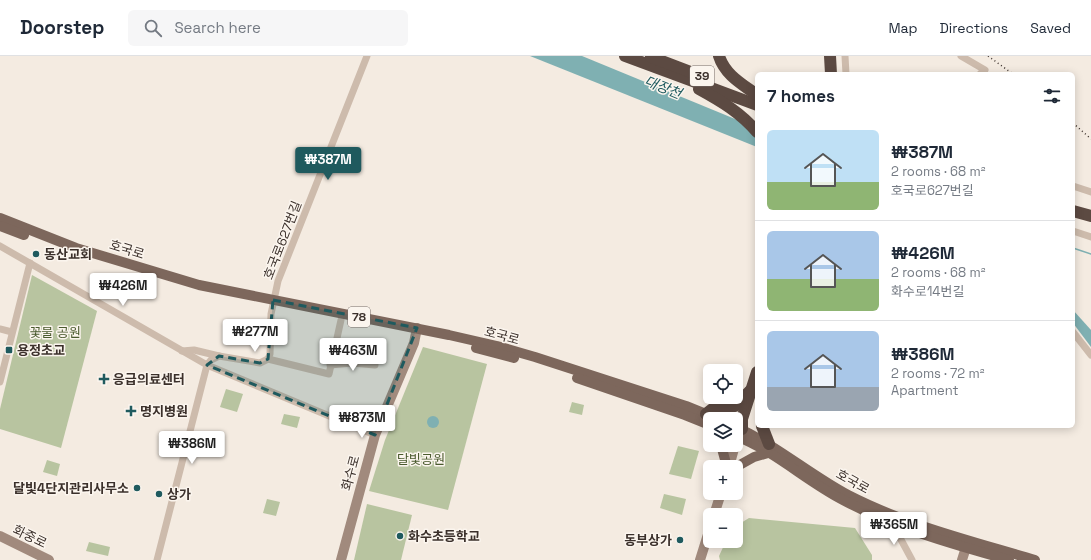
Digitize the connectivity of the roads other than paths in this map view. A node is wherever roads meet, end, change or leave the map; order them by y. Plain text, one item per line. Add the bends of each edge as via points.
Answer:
1 (367, 56) edge
2 (625, 56) edge
3 (648, 56) edge
4 (719, 56) edge
5 (830, 56) edge
6 (835, 56) edge
7 (845, 56) edge
8 (961, 56) edge
9 (831, 72) edge
10 (835, 72) edge
11 (846, 72) edge
12 (982, 72) edge
13 (673, 75) junction
14 (755, 94) edge
15 (755, 95) edge
16 (755, 104) edge
17 (755, 130) edge
18 (1075, 187) edge
19 (1091, 192) edge
20 (1075, 212) edge
21 (1091, 216) edge
22 (0, 218) edge
23 (1075, 220) edge
24 (1091, 224) edge
25 (0, 226) edge
26 (1075, 232) edge
27 (1091, 237) edge
28 (0, 246) edge
29 (30, 263) junction
30 (272, 303) junction
31 (341, 320) junction
32 (0, 329) edge
33 (416, 331) junction
34 (12, 332) junction
35 (1075, 335) edge
36 (182, 351) junction
37 (1091, 355) edge
38 (219, 356) junction
39 (268, 359) junction
40 (2, 361) edge
41 (330, 365) junction
42 (375, 365) dead end
43 (207, 366) junction
44 (0, 382) edge
45 (755, 393) edge
46 (713, 412) edge
47 (743, 417) edge
48 (703, 420) edge
49 (763, 428) edge
50 (375, 435) junction
51 (743, 438) edge
52 (768, 448) junction
53 (743, 463) edge
54 (892, 523) junction
55 (0, 536) edge
56 (967, 544) junction
57 (704, 548) edge
58 (49, 560) edge
59 (157, 560) edge
60 (341, 560) edge
61 (700, 560) edge
62 (912, 560) edge
63 (962, 560) edge
64 (1009, 560) edge
65 (1035, 560) edge

1 - 30 street, 호국로627번길 via 279,278
2 - 13 highway, 39
3 - 15 highway, 39
4 - 14 highway via 732,77
5 - 9 highway
6 - 10 highway
7 - 11 street
8 - 12 street via 985,70
13 - 16 highway, 39
13 - 17 highway via 726,104
18 - 19 street
20 - 21 highway
22 - 30 main road, 호국로 / 78 via 76,248 199,285
23 - 24 highway
25 - 30 main road, 호국로 / 78 via 69,252 196,291
26 - 27 street
28 - 29 street
29 - 34 street
29 - 36 street
30 - 31 main road, 호국로 / 78
30 - 33 main road, 호국로 / 78
30 - 39 street
31 - 33 main road, 호국로 / 78
31 - 41 street
32 - 34 street
33 - 48 main road, 호국로 / 78 via 456,336 535,357
33 - 50 street, 화수로 via 414,343
34 - 40 street
35 - 37 street
36 - 38 street via 194,350
36 - 43 street
38 - 39 street via 260,364
38 - 43 street via 211,360
39 - 41 street via 329,374
40 - 44 street
41 - 42 street
43 - 50 street
43 - 59 street
45 - 46 highway via 735,406 715,407
45 - 47 highway
49 - 52 highway
50 - 60 street, 화수로
51 - 52 main road, 호국로
52 - 53 main road
52 - 54 main road, 호국로 via 842,500
52 - 56 main road, 호국로 via 847,494 897,518
54 - 56 main road, 호국로
54 - 62 street
55 - 58 street, 화중로
56 - 63 street
56 - 64 main road, 호국로
56 - 65 main road, 호국로
57 - 61 street

